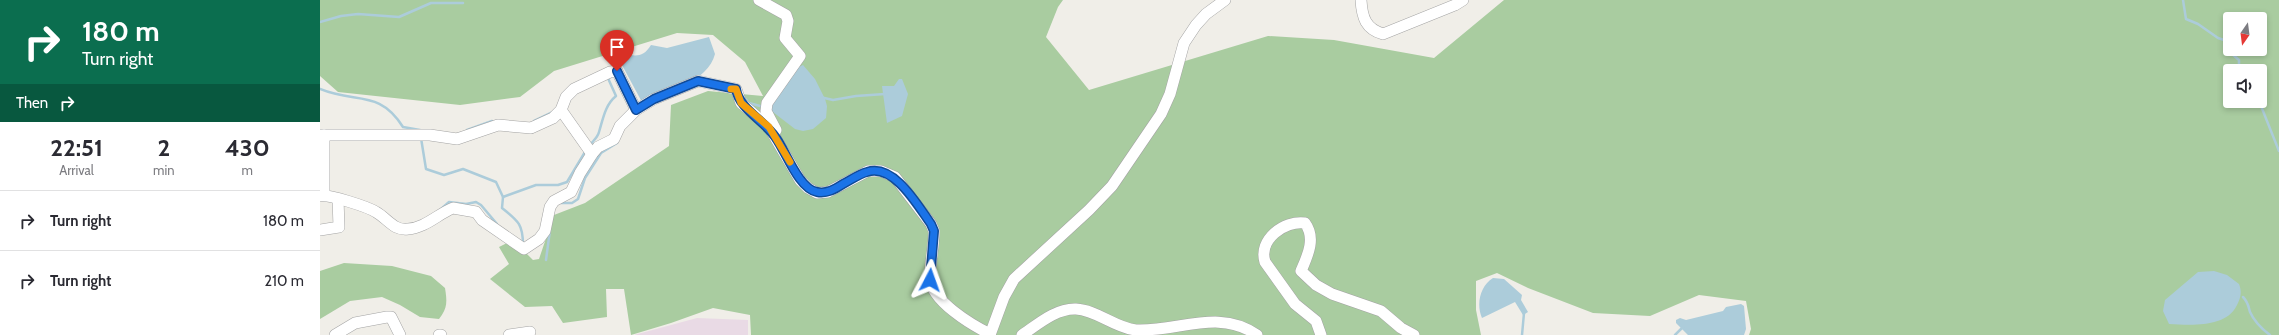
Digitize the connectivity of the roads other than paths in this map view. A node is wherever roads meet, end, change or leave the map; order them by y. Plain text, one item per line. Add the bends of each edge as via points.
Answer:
1 (759, 0) edge
2 (1226, 0) edge
3 (1361, 0) edge
4 (1463, 0) edge
5 (561, 110) junction
6 (636, 110) junction
7 (322, 135) edge
8 (782, 146) junction
9 (592, 154) junction
10 (322, 195) edge
11 (338, 199) junction
12 (320, 230) edge
13 (530, 332) dead end
14 (990, 334) edge
15 (335, 335) edge
16 (400, 335) edge
17 (510, 335) edge
18 (1022, 335) edge
19 (1258, 335) edge
20 (1321, 335) edge
21 (1414, 335) edge

1 - 8 street via 786,15 788,21 785,38 800,56 767,107 770,122 784,141
2 - 14 street via 1201,20 1184,43 1170,94 1161,114 1112,186 1014,279
3 - 4 street via 1366,25 1373,31 1383,34
5 - 6 street via 566,97 574,89 617,71
5 - 7 street via 553,118 531,128 498,125 458,138 419,135
5 - 9 street
6 - 8 street via 654,99 698,81 736,89 741,103 769,127
6 - 9 street via 620,126 614,139 598,147
7 - 10 street
8 - 14 street via 800,180 817,192 828,192 868,171 881,171 895,177 934,231 930,280 937,296 978,328
9 - 11 street via 571,192 554,201 550,207 545,231 526,248 503,236 476,212 453,208 408,230 398,228 366,207
10 - 11 street
11 - 12 street via 339,227
13 - 17 street
15 - 16 street via 355,323 391,317
18 - 19 street via 1061,311 1076,309 1136,330 1218,322 1246,327
20 - 21 street via 1316,321 1295,304 1265,262 1263,255 1268,242 1288,224 1305,223 1310,230 1312,239 1301,271 1316,285 1332,294 1381,311

